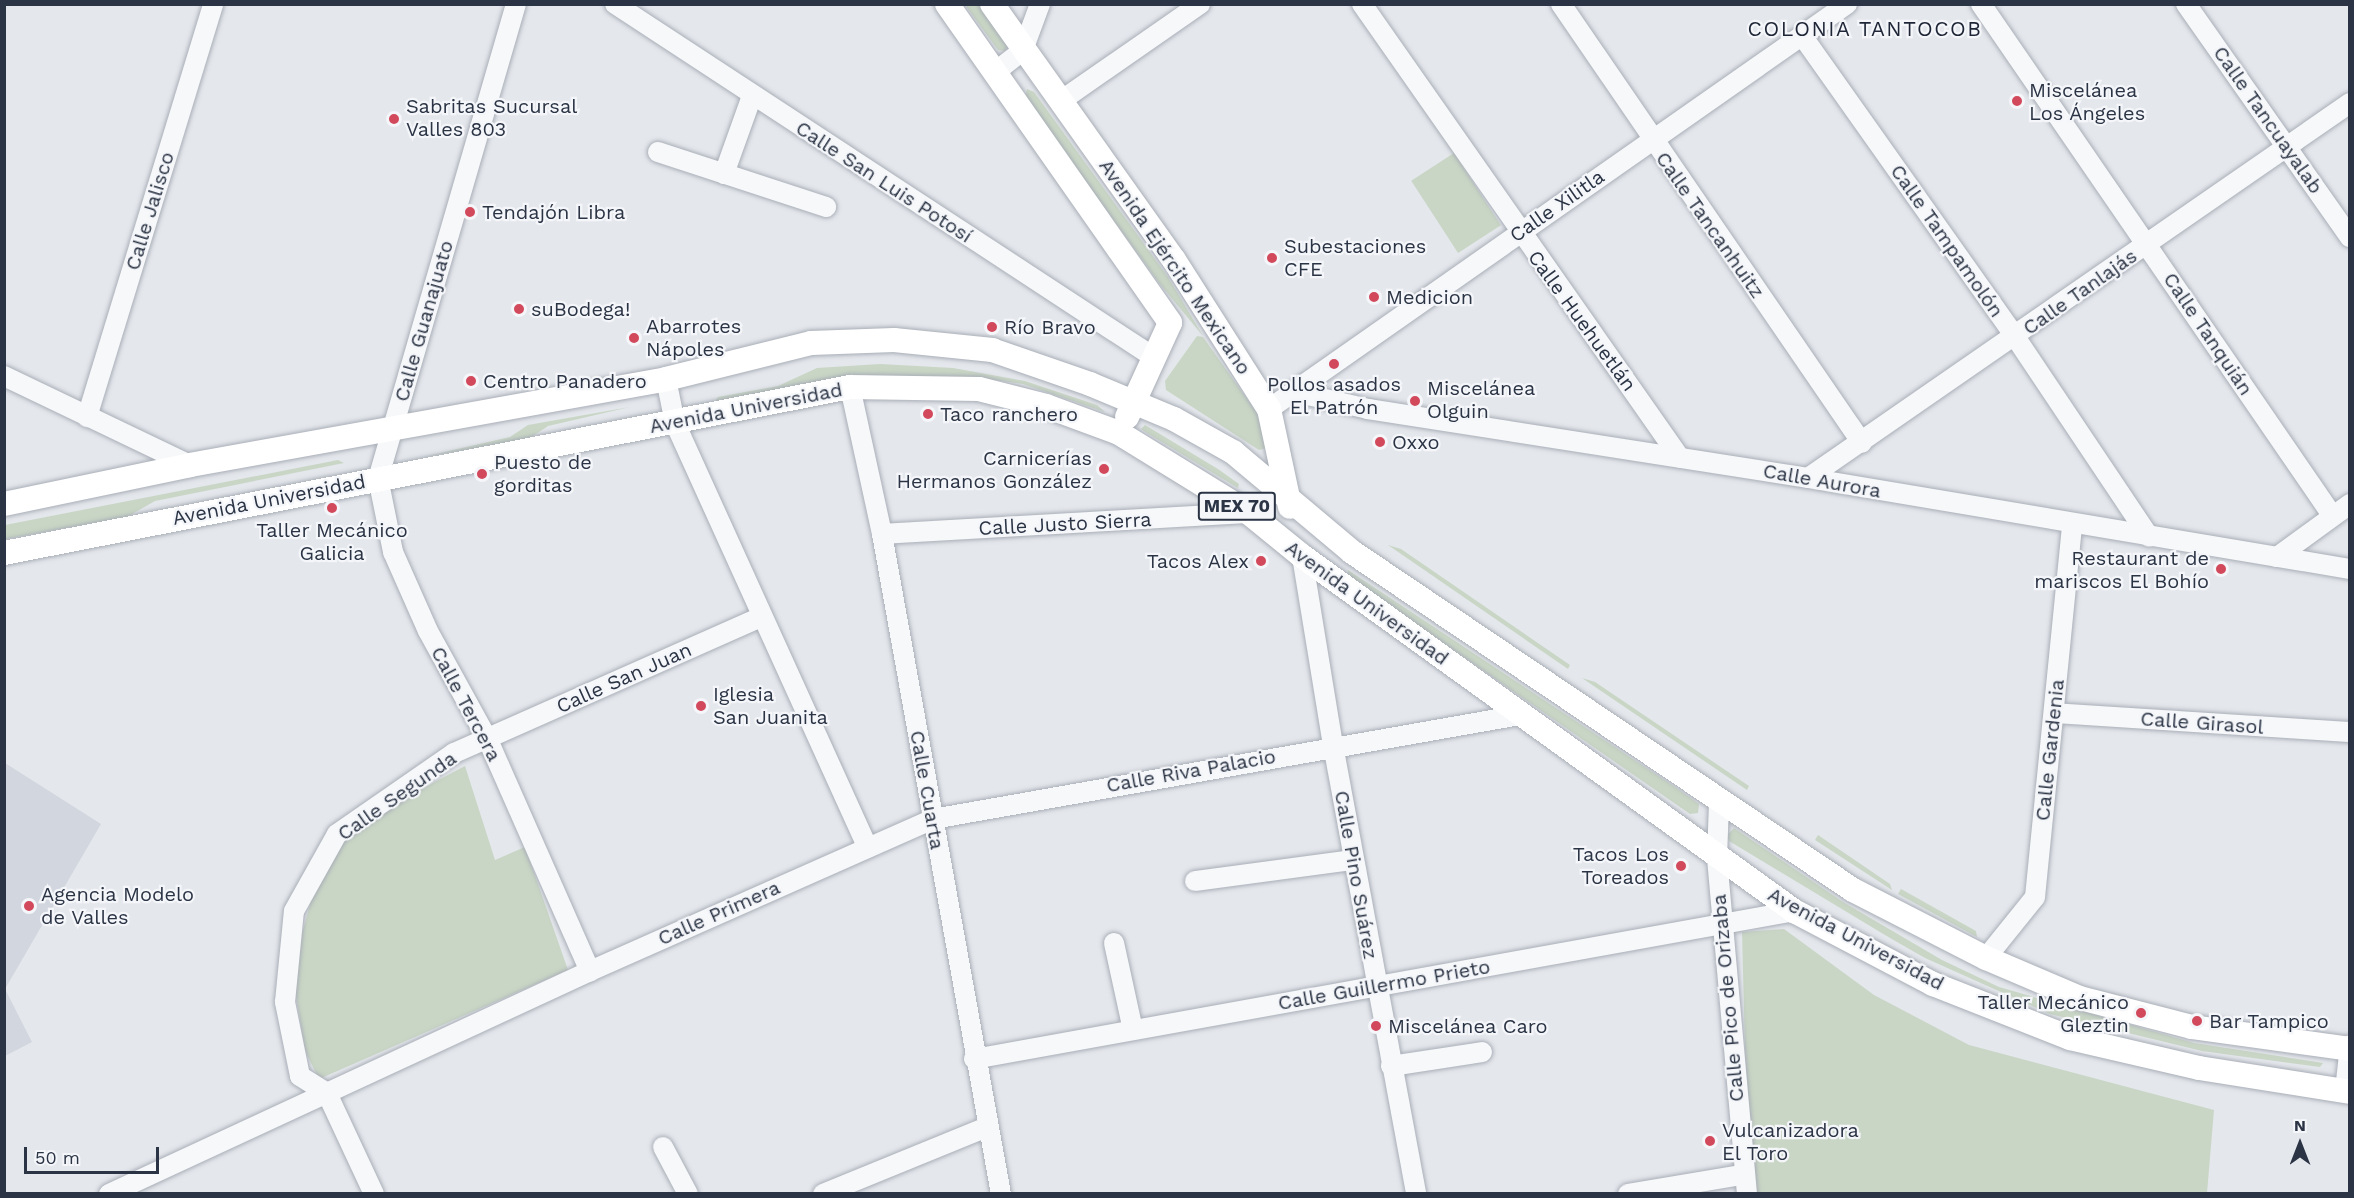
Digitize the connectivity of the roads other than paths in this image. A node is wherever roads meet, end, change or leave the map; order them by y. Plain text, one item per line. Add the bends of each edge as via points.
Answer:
1 (213, 4) edge
2 (516, 4) edge
3 (615, 4) edge
4 (947, 4) edge
5 (992, 4) edge
6 (1040, 4) edge
7 (1200, 4) edge
8 (1362, 4) edge
9 (1561, 4) edge
10 (1847, 4) edge
11 (1981, 4) edge
12 (2186, 4) edge
13 (1803, 37) junction
14 (1023, 50) junction
15 (994, 73) junction
16 (752, 96) junction
17 (1062, 100) junction
18 (2349, 103) edge
19 (1651, 140) junction
20 (2287, 146) junction
21 (658, 152) dead end
22 (724, 174) junction
23 (826, 207) dead end
24 (1519, 233) junction
25 (2349, 237) edge
26 (2147, 245) junction
27 (2016, 338) junction
28 (1155, 358) junction
29 (4, 376) edge
30 (666, 379) junction
31 (850, 387) junction
32 (1295, 392) junction
33 (1134, 403) junction
34 (1269, 409) junction
35 (87, 417) junction
36 (675, 423) junction
37 (393, 430) junction
38 (1119, 433) junction
39 (1862, 443) junction
40 (1680, 458) junction
41 (190, 465) junction
42 (1808, 477) junction
43 (378, 478) junction
44 (1288, 500) junction
45 (4, 504) edge
46 (2349, 504) edge
47 (1249, 513) junction
48 (2332, 515) junction
49 (2072, 525) junction
50 (882, 534) junction
51 (2149, 537) junction
52 (4, 553) edge
53 (1302, 556) junction
54 (2277, 556) junction
55 (2349, 569) edge
56 (761, 617) junction
57 (2054, 713) junction
58 (1520, 715) junction
59 (2349, 732) edge
60 (488, 740) junction
61 (1333, 745) junction
62 (1719, 803) junction
63 (933, 819) junction
64 (867, 846) junction
65 (1717, 858) junction
66 (1353, 860) junction
67 (1195, 881) dead end
68 (1794, 911) junction
69 (1723, 923) junction
70 (1114, 943) dead end
71 (1986, 958) junction
72 (590, 971) junction
73 (1376, 986) junction
74 (1133, 1030) junction
75 (2349, 1048) edge
76 (1482, 1052) dead end
77 (974, 1059) junction
78 (1391, 1066) junction
79 (2347, 1091) edge
80 (327, 1093) junction
81 (987, 1127) junction
82 (663, 1147) dead end
83 (1744, 1184) edge
84 (109, 1194) edge
85 (374, 1194) edge
86 (688, 1194) edge
87 (823, 1194) edge
88 (1001, 1194) edge
89 (1416, 1194) edge
90 (1628, 1194) edge

1 - 35 street, Calle Jalisco
2 - 37 street, Calle Guanajuato
3 - 16 street, Calle San Luis Potosí
4 - 15 main road, Avenida Ejército Mexicano
5 - 14 main road, Avenida Ejército Mexicano
6 - 14 street
7 - 17 street
8 - 24 street, Calle Huehuetlán
9 - 19 street, Calle Tancanhuitz
10 - 13 street, Calle Xilitla
11 - 26 street, Calle Tanquián
12 - 20 street, Calle Tancuayalab
13 - 19 street, Calle Xilitla
13 - 27 street, Calle Tampamolón
14 - 15 street
14 - 17 main road, Avenida Ejército Mexicano
15 - 28 main road, Avenida Ejército Mexicano via 1170,323
16 - 22 street
16 - 28 street, Calle San Luis Potosí
17 - 34 main road, Avenida Ejército Mexicano via 1180,269
18 - 20 street, Calle Tanlajás
19 - 24 street, Calle Xilitla
19 - 39 street, Calle Tancanhuitz
20 - 25 street, Calle Tancuayalab
20 - 26 street, Calle Tanlajás
21 - 22 street
22 - 23 street
24 - 32 street, Calle Xilitla
24 - 40 street, Calle Huehuetlán
26 - 27 street, Calle Tanlajás
26 - 48 street, Calle Tanquián
27 - 39 street, Calle Tanlajás
27 - 51 street, Calle Tampamolón
28 - 33 main road, Avenida Ejército Mexicano
29 - 35 street
30 - 33 main road, Avenida Universidad / MEX 70 via 812,343 894,340 992,350
30 - 36 street
30 - 37 main road, Avenida Universidad / MEX 70
31 - 36 main road, Avenida Universidad / MEX 70
31 - 38 main road, Avenida Universidad / MEX 70 via 979,389 1046,406
31 - 50 street, Calle Cuarta
32 - 34 street, Calle Xilitla
32 - 40 street, Calle Aurora via 1368,409
33 - 38 main road, Avenida Ejército Mexicano
33 - 44 main road, Avenida Universidad / MEX 70 via 1174,419 1233,452
34 - 44 main road, Avenida Ejército Mexicano
35 - 41 street
36 - 43 main road, Avenida Universidad / MEX 70
36 - 56 street
37 - 41 main road, Avenida Universidad / MEX 70
37 - 43 street, Calle Tercera
38 - 47 main road, Avenida Universidad / MEX 70
39 - 42 street, Calle Tanlajás
40 - 42 street, Calle Aurora
41 - 45 main road, Avenida Universidad / MEX 70
42 - 49 street, Calle Aurora
43 - 52 main road, Avenida Universidad / MEX 70
43 - 60 street, Calle Tercera via 393,552 428,632
44 - 53 main road, Avenida Ejército Mexicano
44 - 62 main road, Avenida Universidad / MEX 70 via 1352,552
46 - 48 street
47 - 50 street, Calle Justo Sierra
47 - 53 main road, Avenida Universidad / MEX 70
48 - 54 street
49 - 51 street, Calle Aurora
49 - 57 street, Calle Gardenia
50 - 63 street, Calle Cuarta
51 - 54 street, Calle Aurora
53 - 58 main road, Avenida Universidad / MEX 70
53 - 61 street, Calle Pino Suárez
54 - 55 street, Calle Aurora
56 - 60 street, Calle San Juan
56 - 64 street
57 - 59 street, Calle Girasol
57 - 71 street, Calle Gardenia via 2035,897
58 - 61 street, Calle Riva Palacio
58 - 65 main road, Avenida Universidad / MEX 70
60 - 72 street, Calle Tercera
60 - 80 street, Calle Segunda via 454,753 337,834 294,911 285,1002 300,1076
61 - 63 street, Calle Riva Palacio
61 - 66 street, Calle Pino Suárez
62 - 65 street, Calle Pico de Orizaba
62 - 71 main road, Avenida Universidad / MEX 70 via 1853,890
63 - 64 street, Calle Riva Palacio
63 - 77 street, Calle Cuarta
64 - 72 street, Calle Primera
65 - 68 main road, Avenida Universidad / MEX 70
65 - 69 street, Calle Pico de Orizaba
66 - 67 street
66 - 73 street, Calle Pino Suárez
68 - 69 street, Calle Guillermo Prieto
68 - 79 main road, Avenida Universidad / MEX 70 via 1933,984 2070,1038 2199,1068
69 - 73 street, Calle Guillermo Prieto
69 - 83 street, Calle Pico de Orizaba
70 - 74 street
71 - 75 main road, Avenida Universidad / MEX 70 via 2080,998 2192,1027
72 - 80 street, Calle Primera
73 - 74 street, Calle Guillermo Prieto
73 - 78 street, Calle Pino Suárez
74 - 77 street, Calle Guillermo Prieto
75 - 79 street
76 - 78 street
77 - 81 street, Calle Cuarta
78 - 89 street, Calle Pino Suárez
80 - 84 street, Calle Primera
80 - 85 street
81 - 87 street
81 - 88 street, Calle Cuarta
82 - 86 street
83 - 90 street

